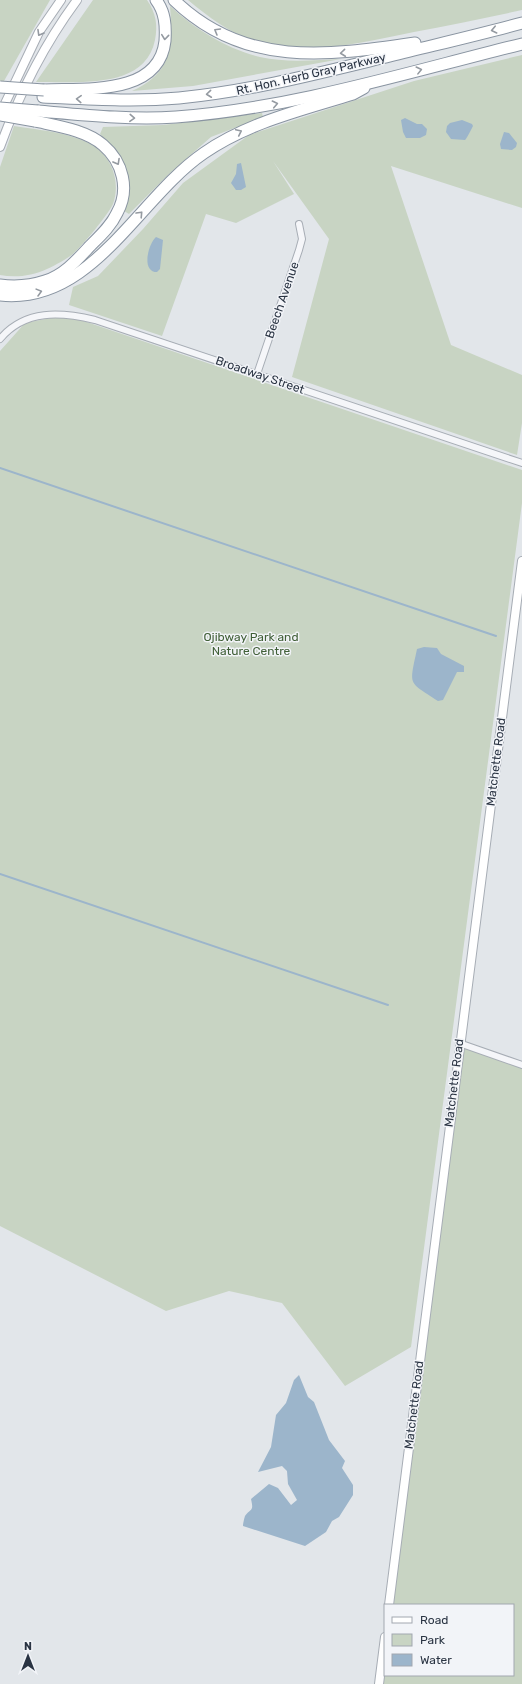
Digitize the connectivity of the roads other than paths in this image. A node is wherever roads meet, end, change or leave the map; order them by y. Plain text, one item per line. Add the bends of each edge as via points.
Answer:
1 (61, 0) edge
2 (76, 0) edge
3 (156, 0) edge
4 (174, 0) edge
5 (522, 23) edge
6 (465, 36) junction
7 (522, 44) edge
8 (381, 80) junction
9 (0, 87) edge
10 (0, 92) edge
11 (44, 93) junction
12 (0, 108) edge
13 (0, 115) edge
14 (36, 116) junction
15 (0, 147) edge
16 (299, 224) dead end
17 (0, 285) edge
18 (0, 295) edge
19 (0, 339) edge
20 (257, 374) junction
21 (522, 463) edge
22 (522, 561) edge
23 (459, 1043) junction
24 (522, 1065) edge
25 (389, 1604) edge
26 (384, 1645) edge
27 (379, 1684) edge

1 -> 13 street via 39,32
2 - 15 street via 42,52 15,107
3 -> 11 highway via 164,13 164,45 159,61 146,75 130,83 112,87
6 -> 4 highway via 337,54 290,53 266,50 221,34 184,10
5 -> 6 highway, Rt. Hon. Herb Gray Parkway
6 -> 11 highway, Rt. Hon. Herb Gray Parkway via 314,76 223,93 142,100 99,100
8 -> 7 highway, Rt. Hon. Herb Gray Parkway
14 -> 8 highway, Rt. Hon. Herb Gray Parkway via 139,119 176,117 270,105
18 -> 8 highway via 36,294 77,275 101,255 185,168 220,142 258,124 353,94
9 - 11 highway, bridge
10 - 11 highway, Rt. Hon. Herb Gray Parkway
12 - 14 highway, Rt. Hon. Herb Gray Parkway, bridge
13 - 14 highway, bridge
14 -> 17 highway via 103,144 119,165 123,176 122,202 109,226 76,262 63,272 46,281 28,285
16 - 20 street, Beech Avenue via 302,239 299,250
19 - 20 street, Broadway Street via 17,324 42,315 70,314
20 - 21 street, Broadway Street
22 - 23 street, Matchette Road
23 - 24 street
23 - 25 street, Matchette Road
26 - 27 street

